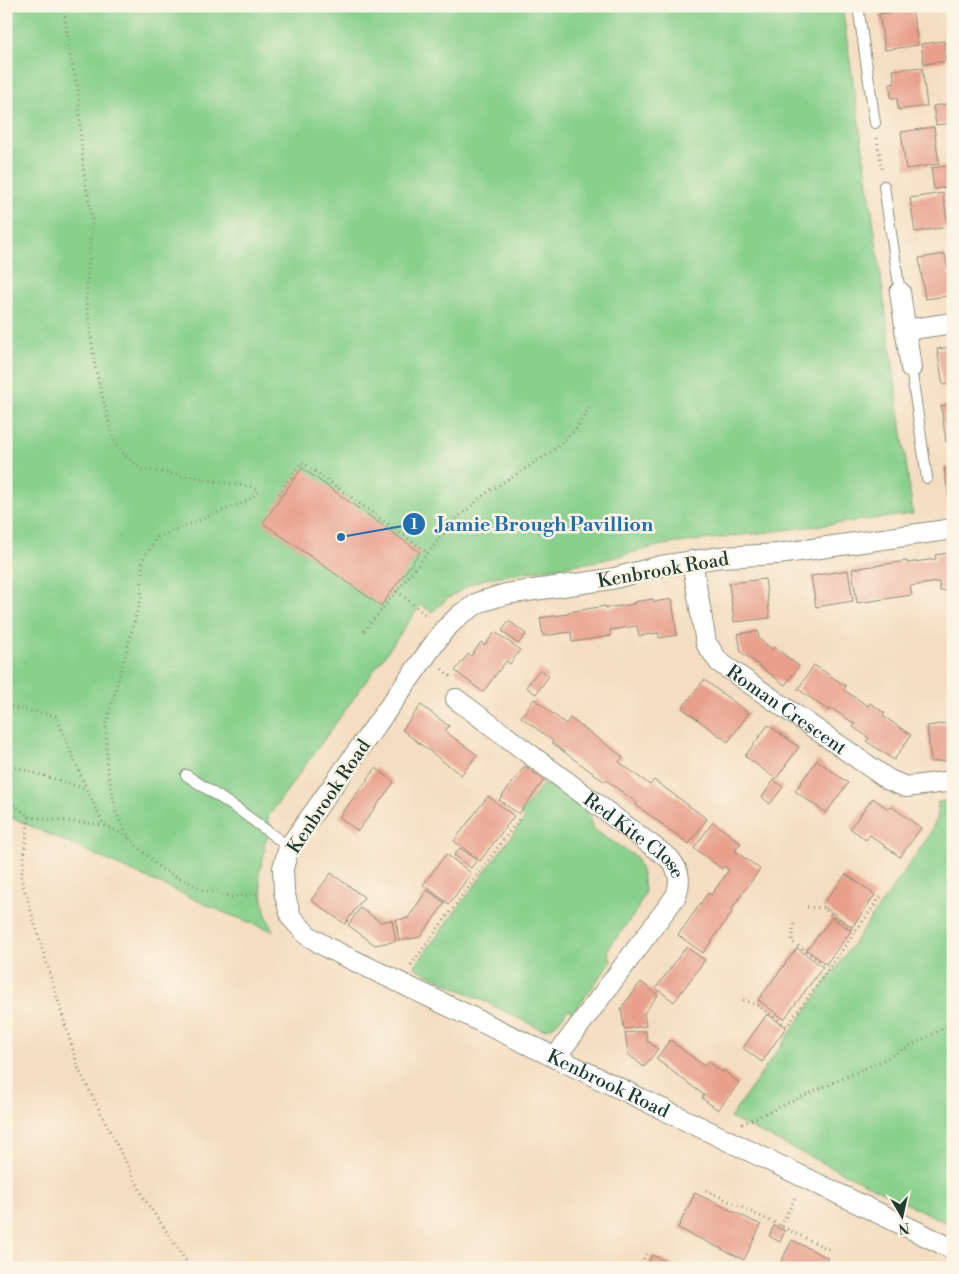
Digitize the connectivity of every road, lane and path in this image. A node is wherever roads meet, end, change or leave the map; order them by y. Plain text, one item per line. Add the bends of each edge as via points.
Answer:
1 (64, 6) edge
2 (858, 6) edge
3 (875, 123) joint
4 (884, 186) joint
5 (900, 292) joint
6 (953, 323) edge
7 (906, 330) junction
8 (911, 368) joint
9 (590, 406) dead end
10 (927, 478) dead end
11 (278, 494) dead end
12 (953, 529) edge
13 (428, 553) junction
14 (692, 561) junction
15 (397, 591) junction
16 (444, 630) junction
17 (364, 631) dead end
18 (426, 656) junction
19 (456, 700) joint
20 (6, 706) edge
21 (6, 764) edge
22 (186, 775) dead end
23 (953, 781) edge
24 (86, 789) junction
25 (6, 798) edge
26 (29, 817) junction
27 (519, 819) dead end
28 (104, 825) junction
29 (130, 839) junction
30 (290, 847) junction
31 (284, 892) junction
32 (882, 895) dead end
33 (808, 906) dead end
34 (794, 924) dead end
35 (855, 932) junction
36 (829, 968) junction
37 (398, 983) junction
38 (743, 1000) dead end
39 (953, 1022) edge
40 (555, 1058) junction
41 (741, 1124) dead end
42 (706, 1190) dead end
43 (797, 1193) dead end
44 (781, 1226) junction
45 (953, 1249) edge
46 (832, 1251) dead end
47 (647, 1252) dead end
48 (191, 1268) edge
49 (639, 1268) edge

1 - 29 path via 68,52 78,89 83,168 92,218 86,300 95,367 113,439 124,455 142,469 252,487 258,491 249,500 158,537 143,559 140,598 106,725 107,767 116,813
2 - 3 lane
3 - 4 path
4 - 5 lane
5 - 7 street
6 - 7 street
7 - 8 street
8 - 10 lane
9 - 13 path via 577,428 551,452 485,494 454,521
11 - 13 path via 302,462
12 - 14 street, Kenbrook Road via 778,554
13 - 15 path
14 - 16 street, Kenbrook Road via 611,579 506,594 480,602
14 - 23 street, Roman Crescent via 706,643 719,662 888,780 906,787
15 - 16 path
15 - 17 path
16 - 18 street, Kenbrook Road
18 - 19 path via 460,684
18 - 30 street, Kenbrook Road
19 - 40 street, Red Kite Close via 670,859 679,876 676,896
20 - 24 path via 56,716
21 - 24 path
22 - 30 lane
24 - 28 path
25 - 26 path
26 - 28 path
26 - 48 path via 21,878 79,1070 145,1200
27 - 37 path
28 - 29 path
29 - 31 path via 161,869 204,890 232,897
30 - 31 street, Kenbrook Road via 283,868
31 - 37 street, Kenbrook Road via 291,917 307,935
32 - 35 path
33 - 35 path via 823,908
34 - 36 path via 792,942
35 - 36 path
36 - 38 path via 787,1026 757,1005
37 - 40 street, Kenbrook Road
39 - 41 path via 881,1061
40 - 45 street, Kenbrook Road
42 - 44 path
43 - 44 path
44 - 46 path
47 - 49 path

